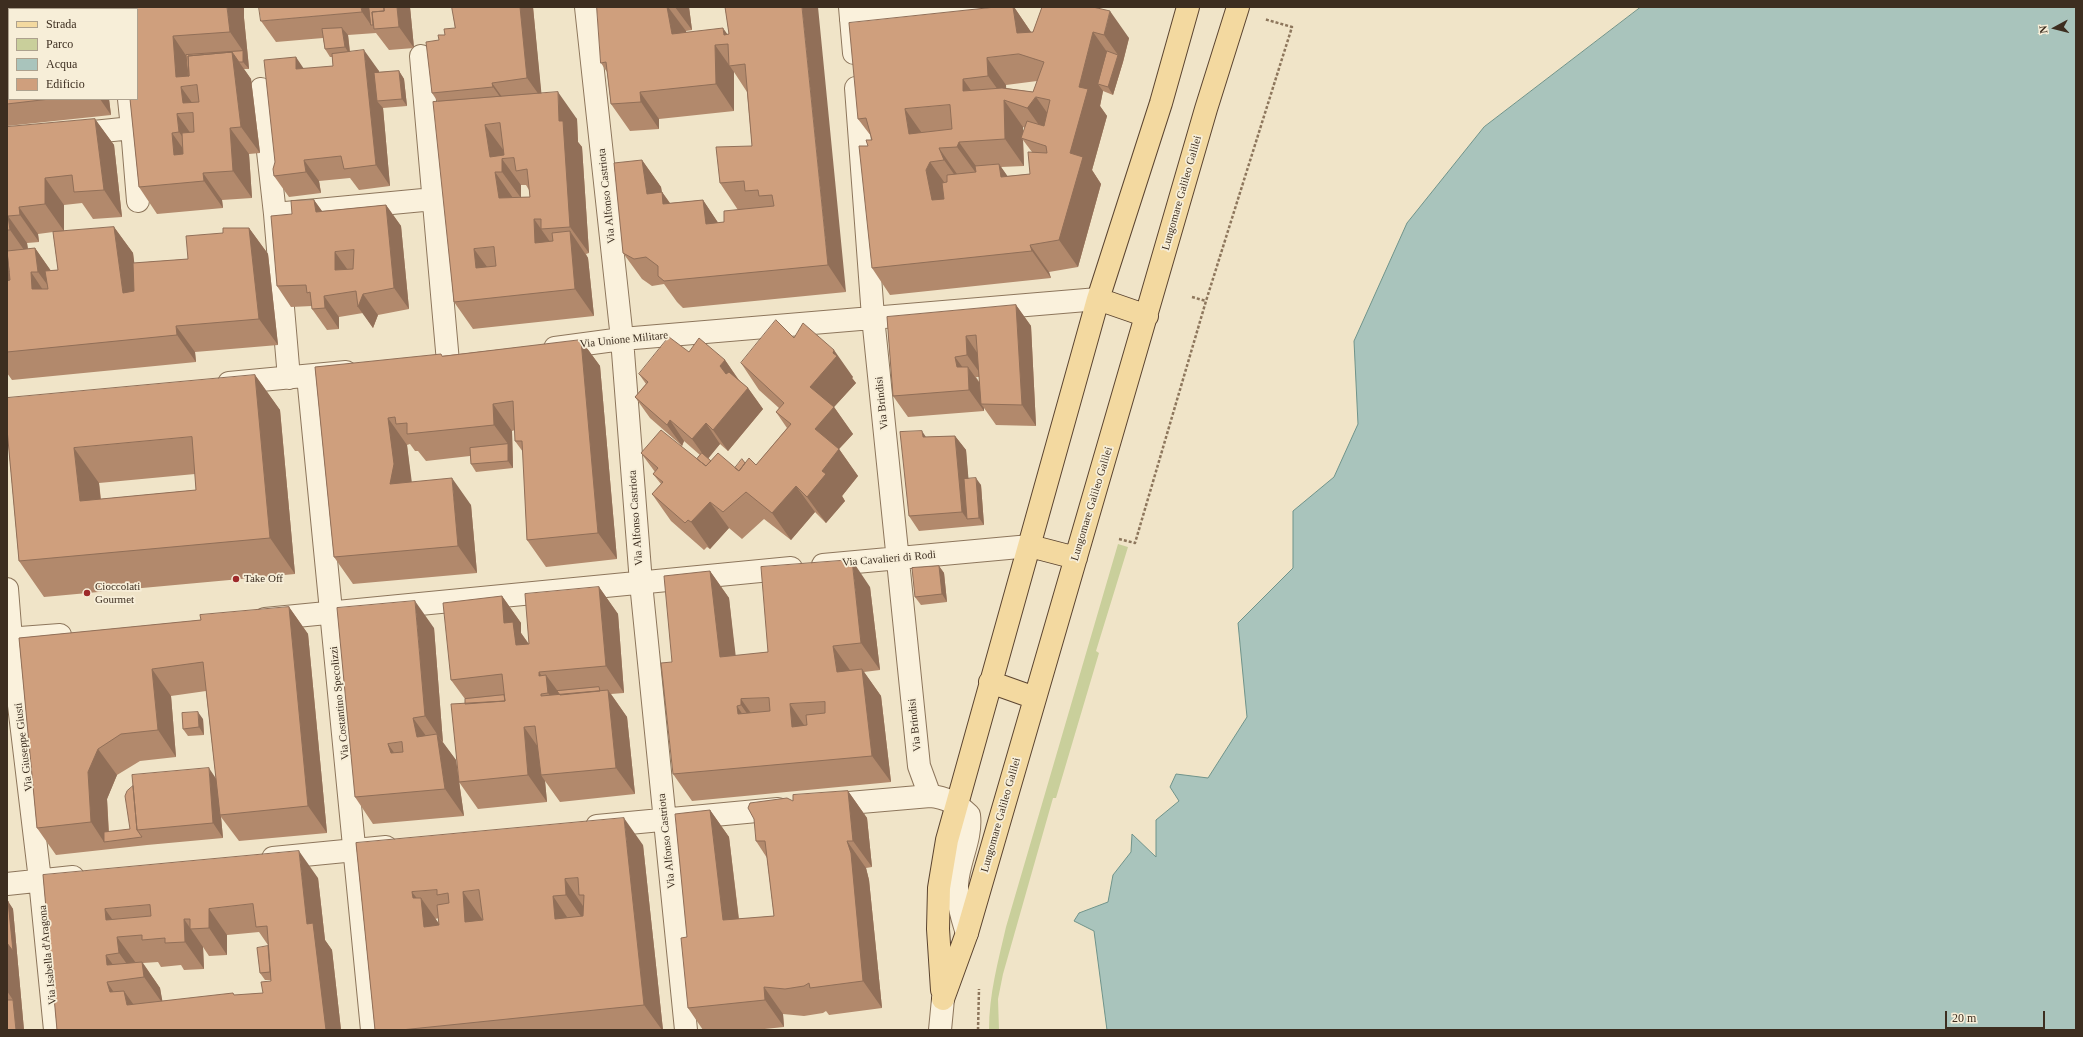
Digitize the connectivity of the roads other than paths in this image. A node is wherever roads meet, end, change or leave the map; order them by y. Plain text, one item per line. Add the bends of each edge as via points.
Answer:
1 (586, 7) edge
2 (986, 7) edge
3 (1188, 7) edge
4 (1238, 7) edge
5 (850, 13) edge
6 (421, 56) dead end
7 (261, 89) dead end
8 (129, 100) edge
9 (132, 128) junction
10 (54, 136) edge
11 (434, 199) junction
12 (138, 201) edge
13 (275, 214) junction
14 (1098, 299) junction
15 (1147, 316) junction
16 (873, 317) junction
17 (622, 339) junction
18 (535, 350) edge
19 (425, 364) edge
20 (363, 371) edge
21 (299, 377) junction
22 (211, 384) edge
23 (1030, 546) junction
24 (898, 558) junction
25 (1076, 558) junction
26 (641, 583) junction
27 (7, 589) edge
28 (332, 614) junction
29 (246, 620) edge
30 (82, 633) edge
31 (9, 639) edge
32 (990, 682) junction
33 (1035, 698) junction
34 (930, 796) junction
35 (956, 804) junction
36 (665, 819) junction
37 (577, 828) edge
38 (402, 846) edge
39 (355, 850) junction
40 (252, 860) edge
41 (95, 875) edge
42 (40, 880) junction
43 (7, 884) edge
44 (967, 933) junction
45 (943, 999) junction
46 (55, 1030) edge
47 (372, 1030) edge
48 (686, 1030) edge
49 (940, 1030) edge

1 - 17 street, Via Alfonso Castriota
2 - 5 street
3 - 14 main road, Lungomare Galileo Galilei via 1161,102
4 - 15 main road, Lungomare Galileo Galilei
5 - 16 street, Via Brindisi
6 - 11 street
7 - 13 street, Via Costantino Specolizzi
8 - 9 street
9 - 10 street
9 - 12 street
11 - 13 street
11 - 19 street via 456,361
13 - 21 street, Via Costantino Specolizzi
14 - 15 main road
14 - 16 street, Via Unione Militare
14 - 23 main road, Lungomare Galileo Galilei
15 - 25 main road, Lungomare Galileo Galilei
16 - 17 street, Via Unione Militare
16 - 24 street, Via Brindisi
17 - 18 street, Via Unione Militare
17 - 26 street, Via Alfonso Castriota
20 - 21 street
21 - 22 street
21 - 28 street, Via Costantino Specolizzi
23 - 24 street, Via Cavalieri di Rodi
23 - 25 main road
23 - 32 main road, Lungomare Galileo Galilei
24 - 26 street, Via Cavalieri di Rodi
24 - 34 street, Via Brindisi via 918,766
25 - 33 main road, Lungomare Galileo Galilei
26 - 28 street, Via Cavalieri di Rodi
26 - 36 street, Via Alfonso Castriota
27 - 31 street, Via Giuseppe Giusti
28 - 29 street, Via Cavalieri di Rodi
28 - 39 street, Via Costantino Specolizzi
30 - 31 street
31 - 42 street, Via Giuseppe Giusti
32 - 33 main road
32 - 35 main road, Lungomare Galileo Galilei
33 - 44 main road, Lungomare Galileo Galilei
34 - 35 street
34 - 36 street
35 - 44 street via 969,815 970,828 957,884 960,911
35 - 45 main road, Lungomare Galileo Galilei via 939,888 938,929
36 - 37 street
36 - 48 street, Via Alfonso Castriota
38 - 39 street
39 - 40 street
39 - 47 street, Via Costantino Specolizzi
41 - 42 street
42 - 43 street
42 - 46 street, Via Isabella d'Aragona
44 - 45 main road, Lungomare Galileo Galilei
45 - 49 street, Lungomare Galileo Galilei

